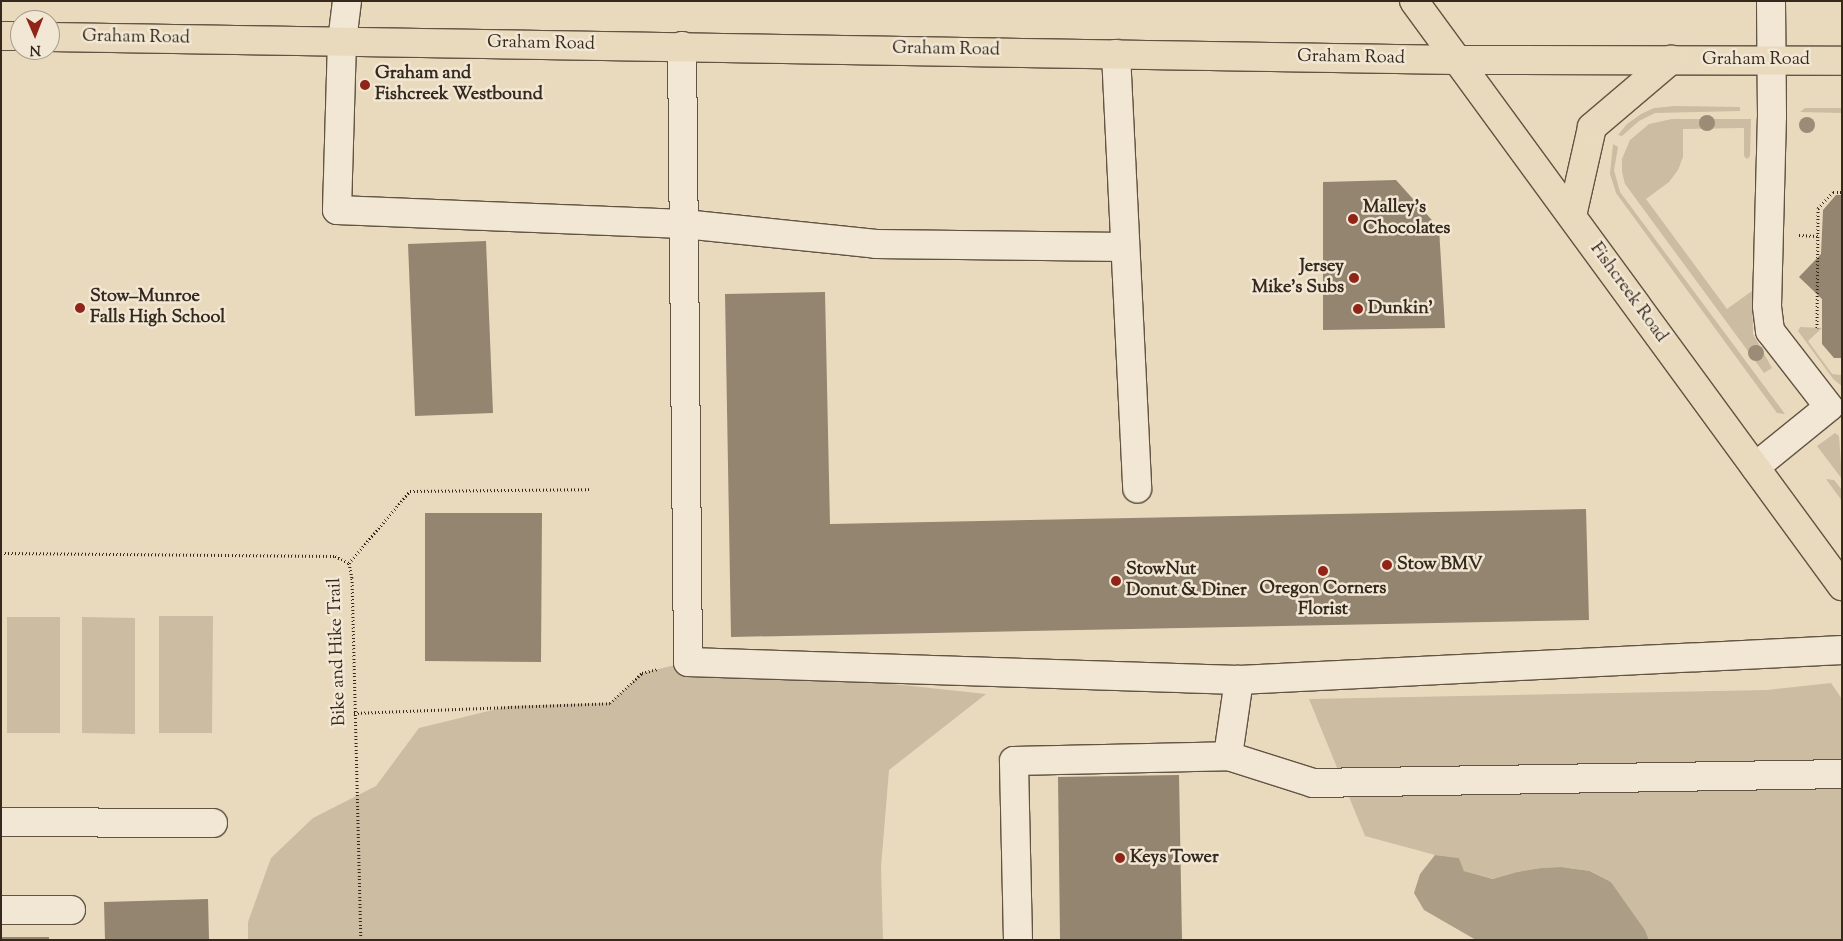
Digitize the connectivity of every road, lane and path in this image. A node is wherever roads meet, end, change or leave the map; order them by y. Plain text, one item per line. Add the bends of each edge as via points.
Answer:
1 (347, 1) edge
2 (1414, 1) edge
3 (1771, 1) edge
4 (60, 37) edge
5 (342, 41) junction
6 (682, 46) junction
7 (1116, 54) junction
8 (1458, 60) junction
9 (1670, 60) junction
10 (1772, 60) junction
11 (1842, 60) edge
12 (1842, 192) edge
13 (1572, 216) junction
14 (684, 224) junction
15 (1125, 247) junction
16 (1817, 328) dead end
17 (1755, 468) junction
18 (1137, 488) dead end
19 (589, 490) dead end
20 (1, 552) edge
21 (349, 563) junction
22 (1842, 586) edge
23 (1842, 650) edge
24 (688, 662) junction
25 (1238, 680) junction
26 (354, 713) junction
27 (1228, 756) junction
28 (1842, 774) edge
29 (1, 822) edge
30 (213, 823) dead end
31 (1, 910) edge
32 (71, 910) dead end
33 (361, 940) edge
34 (1018, 940) edge

1 - 5 lane
2 - 8 main road, Fishcreek Road
3 - 10 lane
4 - 5 main road, Graham Road
5 - 6 main road, Graham Road
5 - 14 lane via 337,210
6 - 7 main road, Graham Road
6 - 14 lane
7 - 8 main road, Graham Road
7 - 15 lane
8 - 9 main road, Graham Road
8 - 13 main road, Fishcreek Road
9 - 10 main road, Graham Road
9 - 13 main road via 1592,127
10 - 11 main road, Graham Road
10 - 17 lane via 1767,306 1770,331 1829,407
12 - 16 path via 1833,192 1818,208
13 - 17 main road, Fishcreek Road
14 - 15 lane via 876,244
14 - 24 lane
15 - 18 lane
17 - 22 main road, Fishcreek Road
19 - 21 path via 410,491
20 - 21 path, Bike and Hike Trail via 335,556
21 - 26 path, Bike and Hike Trail
23 - 25 lane
24 - 25 lane
24 - 26 path via 642,673 610,703
25 - 27 lane
26 - 33 path, Bike and Hike Trail
27 - 28 lane via 1313,783
27 - 34 lane via 1014,760
29 - 30 lane
31 - 32 lane

